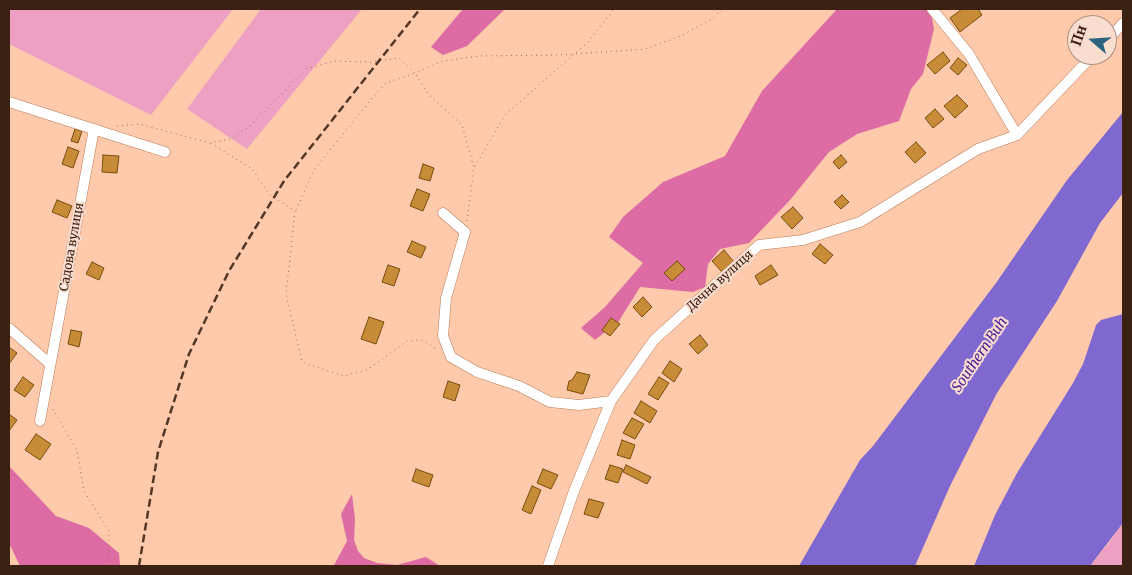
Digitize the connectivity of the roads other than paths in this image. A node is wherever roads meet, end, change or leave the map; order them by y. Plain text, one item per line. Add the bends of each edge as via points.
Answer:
1 (932, 9) edge
2 (1084, 65) edge
3 (9, 102) edge
4 (94, 129) junction
5 (1017, 135) junction
6 (165, 152) dead end
7 (443, 213) dead end
8 (9, 328) edge
9 (50, 364) junction
10 (611, 401) junction
11 (40, 421) dead end
12 (548, 566) edge

1 - 5 street via 969,54
2 - 5 street
3 - 4 street
4 - 6 street
4 - 9 street, Садова вулиця
5 - 10 street, Дачна вулиця via 978,149 860,222 803,240 759,245 654,340
7 - 10 street via 465,232 446,298 443,336 451,357 477,372 518,386 550,402
8 - 9 street
9 - 11 street, Садова вулиця
10 - 12 street, Дачна вулиця via 574,490

